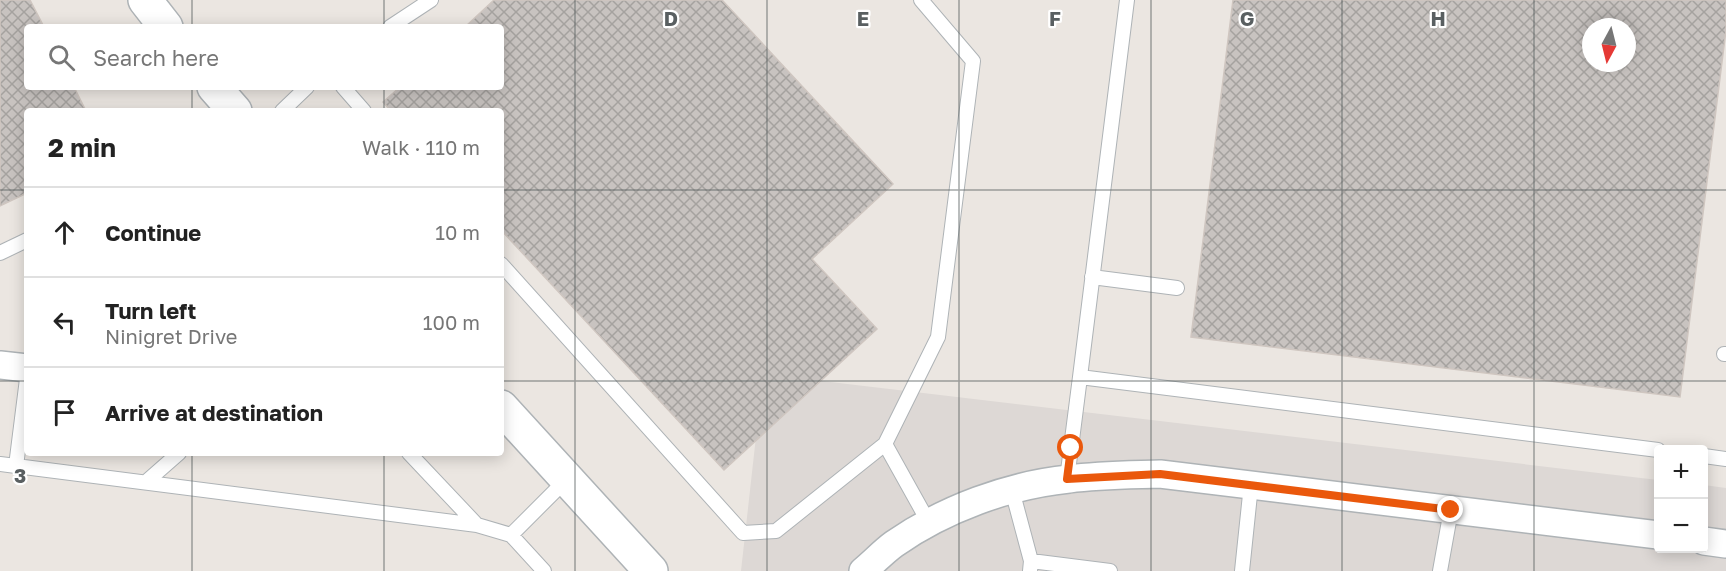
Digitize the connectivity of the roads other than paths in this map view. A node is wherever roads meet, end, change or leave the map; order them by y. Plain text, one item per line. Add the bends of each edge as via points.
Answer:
1 (145, 0) edge
2 (431, 0) edge
3 (921, 0) edge
4 (1127, 0) edge
5 (164, 24) edge
6 (395, 24) edge
7 (217, 90) edge
8 (304, 90) edge
9 (345, 90) edge
10 (232, 108) edge
11 (285, 108) edge
12 (361, 108) edge
13 (24, 241) edge
14 (0, 253) edge
15 (504, 267) edge
16 (1092, 277) junction
17 (1177, 288) dead end
18 (0, 365) edge
19 (24, 368) edge
20 (1080, 377) junction
21 (24, 401) edge
22 (504, 410) edge
23 (885, 444) junction
24 (1654, 449) edge
25 (176, 456) edge
26 (413, 456) edge
27 (1708, 457) edge
28 (1726, 459) edge
29 (0, 464) edge
30 (15, 466) junction
31 (567, 479) junction
32 (1067, 479) junction
33 (146, 482) junction
34 (1251, 485) junction
35 (1012, 490) junction
36 (1451, 510) junction
37 (929, 523) junction
38 (477, 525) junction
39 (1654, 534) edge
40 (511, 535) junction
41 (1708, 542) edge
42 (1726, 544) edge
43 (1030, 566) edge
44 (544, 571) edge
45 (651, 571) edge
46 (863, 571) edge
47 (1110, 571) edge
48 (1242, 571) edge
49 (1440, 571) edge

1 - 5 street
2 - 6 lane
3 - 23 lane via 973,61 938,338
4 - 16 lane
7 - 10 street
8 - 11 lane
9 - 12 lane
13 - 14 lane
15 - 23 lane via 742,533 776,531
16 - 17 lane
16 - 20 lane
18 - 19 street
20 - 24 lane
20 - 32 lane
21 - 30 lane
22 - 31 street
23 - 37 lane
25 - 33 lane
26 - 38 lane
27 - 28 lane
29 - 30 lane
30 - 33 lane
31 - 40 lane
31 - 45 street
32 - 34 street via 1160,474
32 - 35 street
33 - 38 lane
34 - 36 street
34 - 48 lane
35 - 37 street
35 - 43 lane
36 - 39 street
36 - 49 lane
37 - 46 street via 894,544
38 - 40 lane
40 - 44 lane
41 - 42 street
43 - 47 lane

